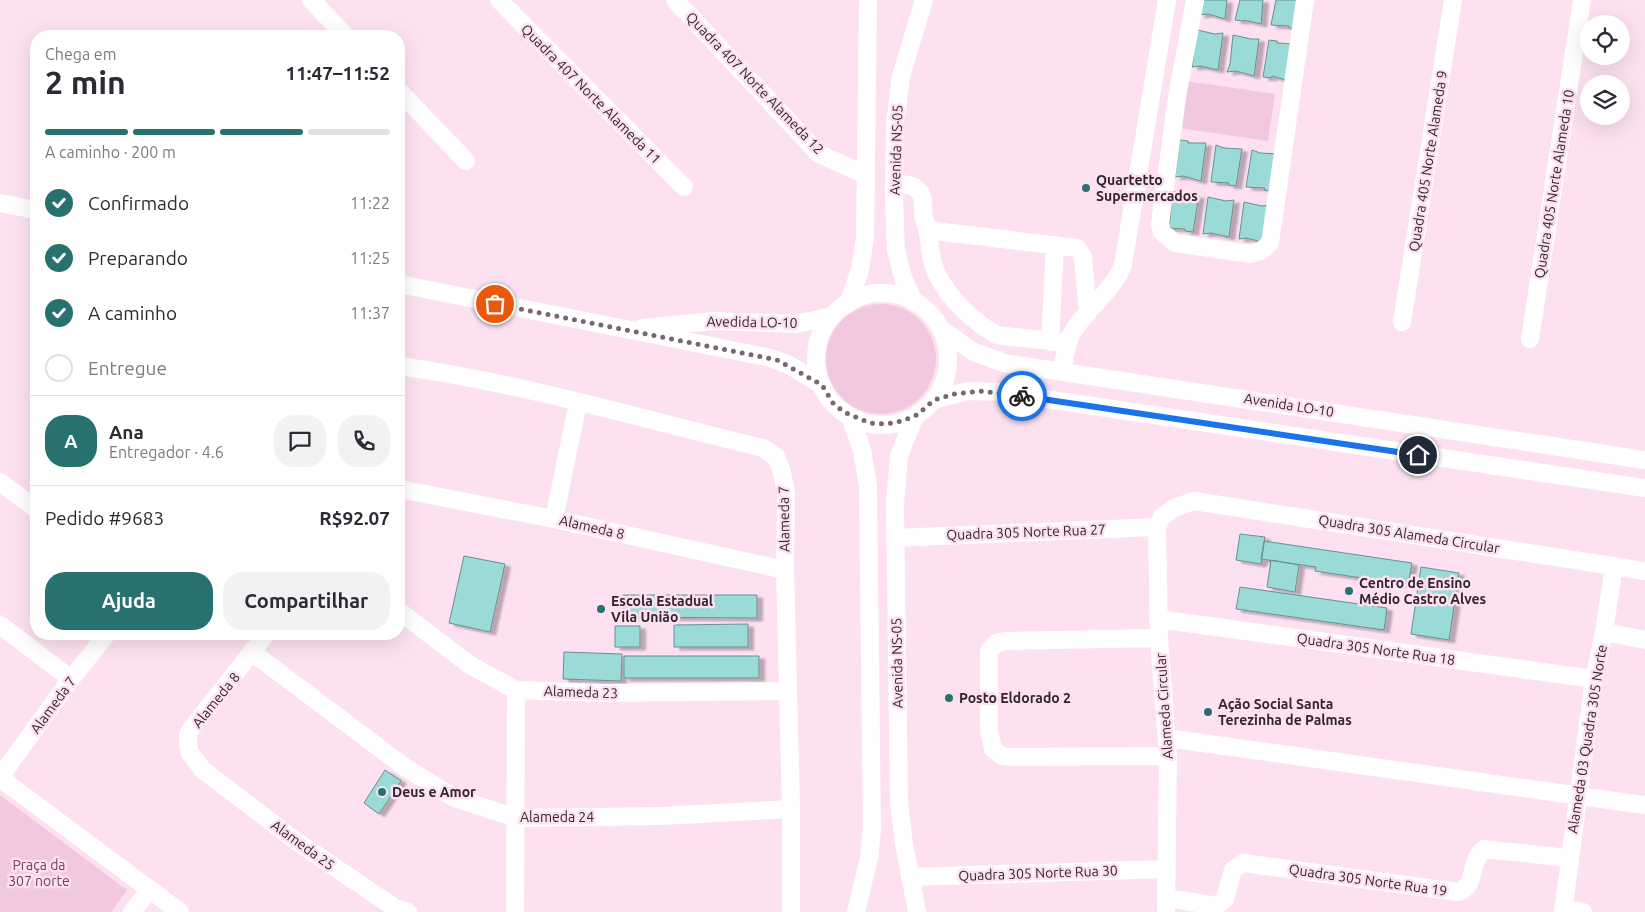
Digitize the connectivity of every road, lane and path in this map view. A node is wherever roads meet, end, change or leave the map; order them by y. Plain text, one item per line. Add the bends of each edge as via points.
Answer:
1 (311, 0) edge
2 (499, 0) edge
3 (675, 0) edge
4 (868, 0) edge
5 (924, 0) edge
6 (1167, 0) edge
7 (1195, 0) edge
8 (1304, 0) edge
9 (1453, 0) edge
10 (1582, 0) edge
11 (340, 30) edge
12 (1152, 94) junction
13 (405, 97) edge
14 (1176, 97) junction
15 (466, 161) dead end
16 (866, 175) junction
17 (894, 183) junction
18 (684, 187) dead end
19 (0, 203) edge
20 (30, 209) edge
21 (927, 228) junction
22 (1055, 246) junction
23 (405, 285) edge
24 (914, 302) junction
25 (848, 304) junction
26 (1088, 313) junction
27 (833, 316) junction
28 (1402, 322) dead end
29 (611, 328) junction
30 (941, 329) junction
31 (1530, 339) dead end
32 (1059, 343) junction
33 (405, 367) edge
34 (1062, 371) junction
35 (822, 385) junction
36 (934, 400) junction
37 (578, 402) junction
38 (850, 416) junction
39 (915, 416) junction
40 (1645, 460) edge
41 (0, 482) edge
42 (1645, 488) edge
43 (405, 490) edge
44 (30, 504) edge
45 (554, 518) junction
46 (1157, 527) junction
47 (895, 538) junction
48 (1614, 566) junction
49 (785, 570) junction
50 (1645, 571) edge
51 (405, 616) edge
52 (1158, 619) junction
53 (0, 625) edge
54 (1604, 632) junction
55 (1159, 638) junction
56 (102, 640) edge
57 (262, 640) edge
58 (1645, 640) edge
59 (253, 653) junction
60 (1594, 678) junction
61 (71, 679) junction
62 (516, 690) junction
63 (788, 691) junction
64 (1167, 738) junction
65 (1168, 756) junction
66 (203, 770) joint
67 (0, 778) edge
68 (1578, 795) junction
69 (1645, 805) edge
70 (791, 809) junction
71 (516, 818) junction
72 (1569, 858) junction
73 (1166, 869) junction
74 (910, 877) junction
75 (150, 889) junction
76 (1166, 905) edge
77 (399, 911) edge
78 (1563, 911) edge
79 (132, 912) edge
80 (180, 912) edge
81 (515, 912) edge
82 (791, 912) edge
83 (856, 912) edge
84 (917, 912) edge
85 (1583, 912) edge

1 - 11 street
2 - 18 street, Quadra 407 Norte Alameda 11
3 - 16 street, Quadra 407 Norte Alameda 12 via 820,154
4 - 16 street, Avenida NS-05
5 - 17 street, Avenida NS-05 via 898,91
6 - 12 street
7 - 14 street
8 - 14 street via 1270,243 1261,251 1250,254 1175,243 1162,232 1160,224
9 - 28 street, Quadra 405 Norte Alameda 9
10 - 31 street, Quadra 405 Norte Alameda 10
12 - 14 street
12 - 26 street via 1123,265 1114,282
13 - 15 street
16 - 25 street, Avenida NS-05 via 862,260
17 - 21 street via 919,190 923,222
17 - 24 street, Avenida NS-05 via 897,258
19 - 20 street
21 - 22 street
21 - 32 street via 936,274 955,302 987,330 997,335
22 - 26 street via 1077,248 1082,252
22 - 32 street
23 - 29 street, Avedida LO-10
24 - 25 street, Avenida NS-05 via 902,296 884,294 865,296
24 - 30 street, Avenida NS-05 via 929,313
25 - 27 street, Avenida NS-05
26 - 32 street
27 - 29 street, Avedida LO-10 via 789,324 728,320
27 - 35 street, Avenida NS-05 via 821,335 817,349 816,364
29 - 35 street, Avedida LO-10 via 777,360
30 - 34 street, Avenida LO-10 via 964,346 992,359
30 - 36 street, Avenida NS-05 via 948,362 944,382
32 - 34 street
33 - 37 street, Alameda 7
34 - 40 street, Avenida LO-10
35 - 38 street, Avenida NS-05 via 833,403
36 - 39 street, Avenida NS-05
36 - 42 street via 968,391 998,392
37 - 45 street
37 - 49 street, Alameda 7 via 763,448 776,457 786,494
38 - 39 street, Avenida NS-05 via 865,422 886,424
38 - 83 street, Avenida NS-05 via 865,464 868,495 872,830
39 - 47 street, Avenida NS-05 via 898,460
41 - 44 street
43 - 45 street, Alameda 8
45 - 49 street, Alameda 8
46 - 47 street, Quadra 305 Norte Rua 27
46 - 48 street, Quadra 305 Alameda Circular via 1162,516 1194,501
46 - 52 street, Alameda Circular
47 - 74 street, Avenida NS-05 via 898,793
48 - 50 street, Quadra 305 Alameda Circular
48 - 54 street, Alameda 03 Quadra 305 Norte
49 - 63 street, Alameda 7
51 - 62 street, Alameda 23 via 470,665
52 - 55 street, Alameda Circular
52 - 60 street, Quadra 305 Norte Rua 18
53 - 61 street
54 - 58 street
54 - 60 street, Alameda 03 Quadra 305 Norte
55 - 64 street, Alameda Circular
55 - 65 street via 996,643 990,651 990,731 993,750 1002,756
56 - 61 street, Alameda 7
57 - 59 street, Alameda 8
59 - 66 street, Alameda 8 via 188,736 190,753
59 - 71 street, Alameda 24 via 406,768 455,798
60 - 68 street, Alameda 03 Quadra 305 Norte
61 - 67 street, Alameda 7
62 - 63 street, Alameda 23 via 604,693
62 - 71 street
63 - 70 street, Alameda 7
64 - 65 street, Alameda Circular
64 - 68 street
65 - 73 street, Alameda Circular
66 - 77 street, Alameda 25 via 296,841
67 - 75 street
68 - 69 street
68 - 72 street, Alameda 03 Quadra 305 Norte
70 - 71 street, Alameda 24 via 662,816
70 - 82 street, Alameda 7
71 - 81 street
72 - 76 street, Quadra 305 Norte Rua 19 via 1484,849 1477,857 1468,885 1458,892 1243,863 1233,870 1225,899 1217,906
72 - 78 street, Alameda 03 Quadra 305 Norte
73 - 74 street, Quadra 305 Norte Rua 30
73 - 76 street, Alameda Circular
74 - 84 street, Avenida NS-05
75 - 79 street
75 - 80 street
78 - 85 street

